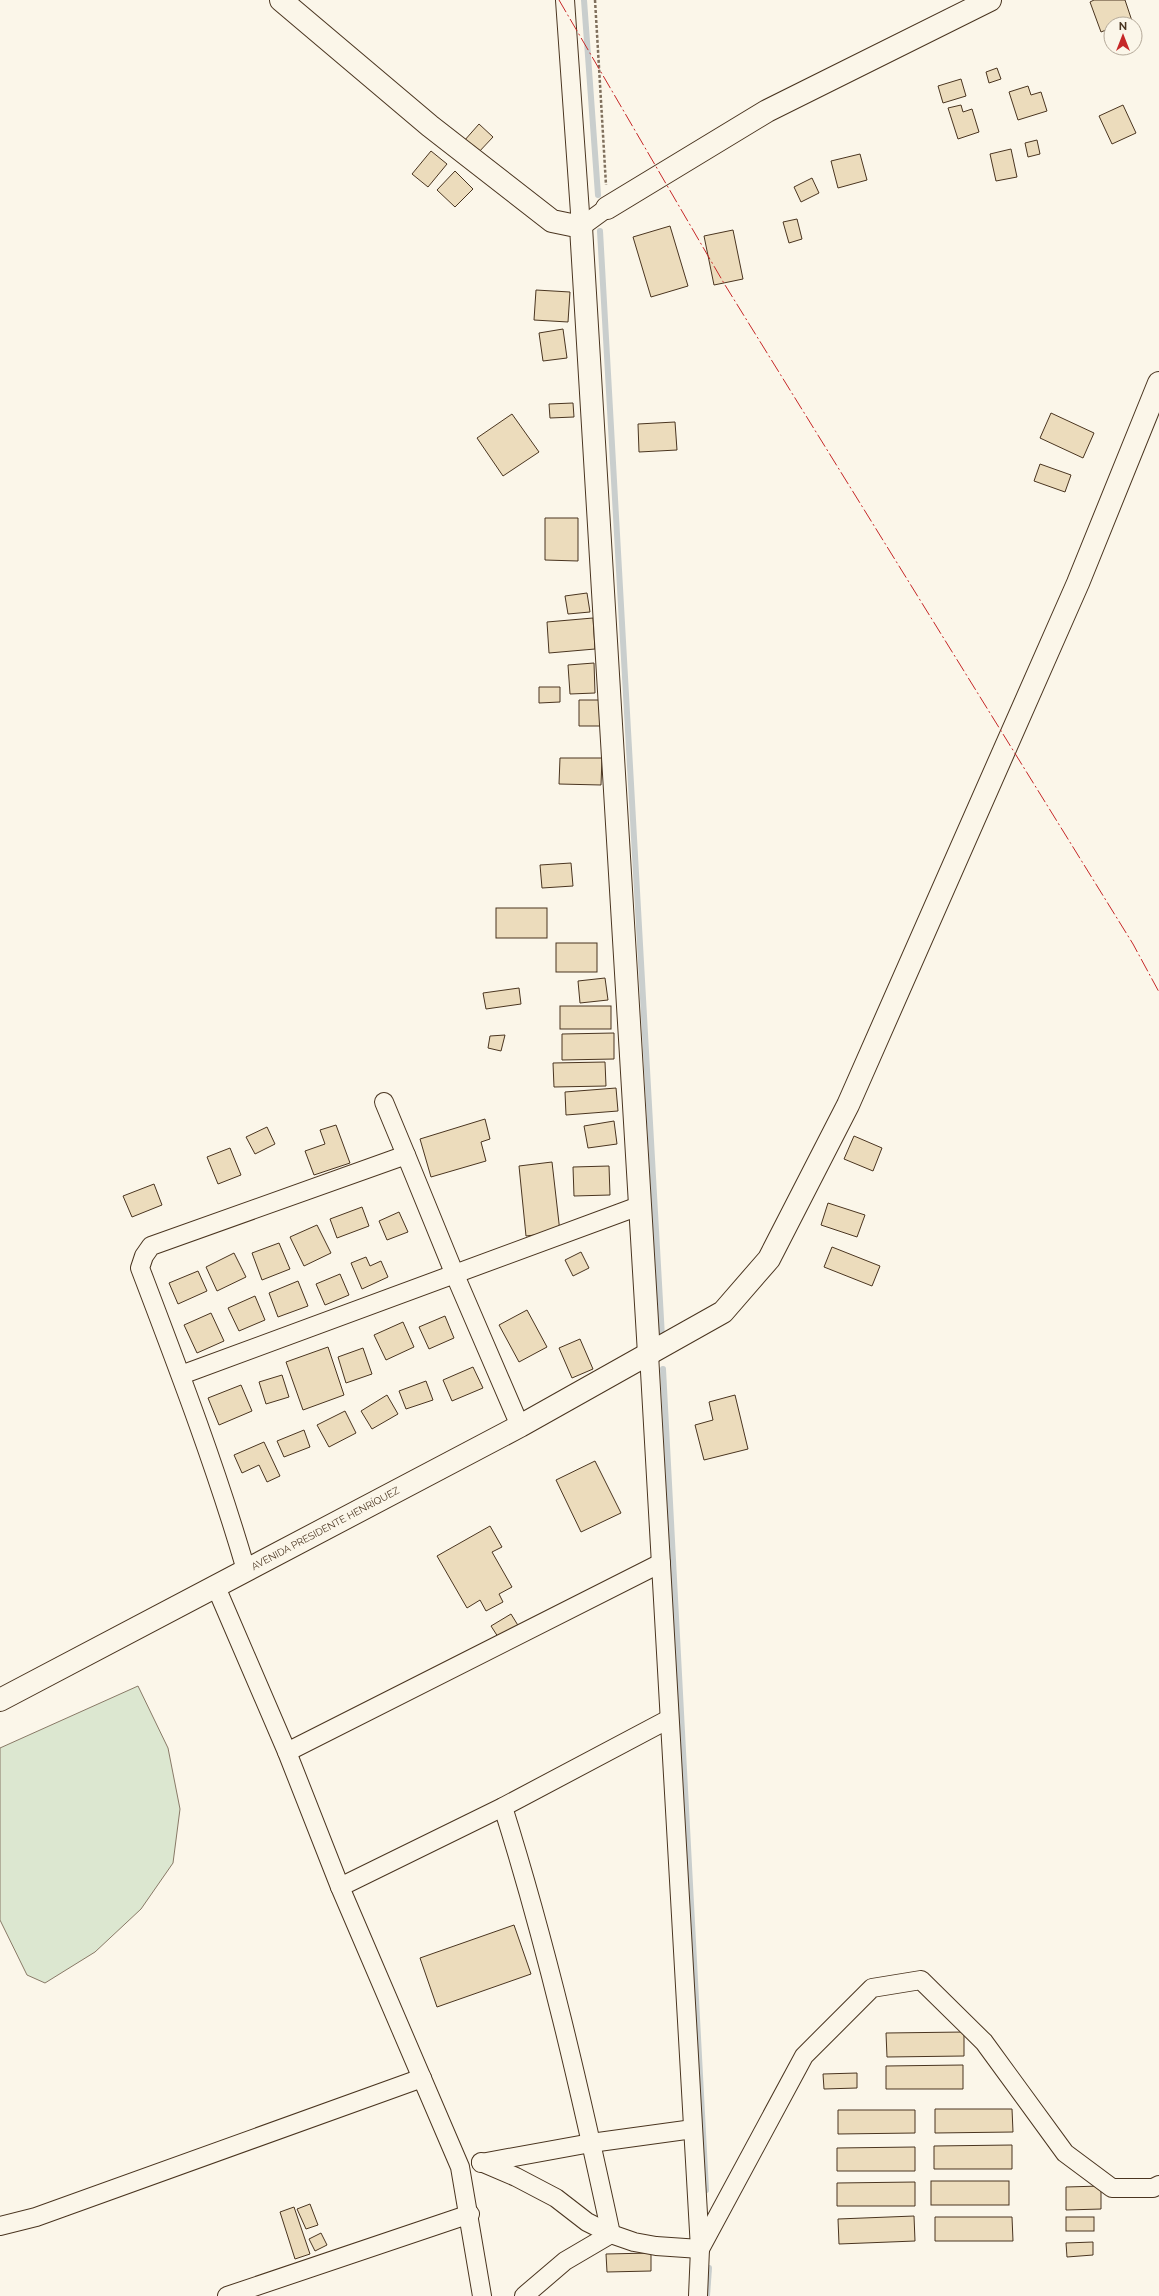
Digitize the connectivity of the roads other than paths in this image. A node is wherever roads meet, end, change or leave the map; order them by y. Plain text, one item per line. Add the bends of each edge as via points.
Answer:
1 (281, 0) edge
2 (565, 0) edge
3 (990, 0) edge
4 (607, 208) joint
5 (581, 227) junction
6 (1159, 383) edge
7 (384, 1102) dead end
8 (406, 1155) junction
9 (638, 1206) junction
10 (455, 1275) junction
11 (649, 1354) junction
12 (181, 1375) junction
13 (520, 1426) junction
14 (661, 1563) junction
15 (246, 1570) junction
16 (216, 1587) junction
17 (0, 1700) edge
18 (670, 1719) junction
19 (287, 1752) junction
20 (503, 1807) junction
21 (340, 1887) junction
22 (422, 2078) junction
23 (693, 2130) junction
24 (591, 2143) junction
25 (481, 2162) junction
26 (460, 2167) junction
27 (1159, 2185) edge
28 (470, 2214) junction
29 (0, 2226) edge
30 (611, 2234) junction
31 (700, 2249) junction
32 (227, 2296) edge
33 (482, 2296) edge
34 (524, 2296) edge
35 (698, 2296) edge

1 - 5 street via 430,126 552,221
2 - 5 street
3 - 4 street via 767,111
4 - 5 street
5 - 9 street
6 - 11 street, AVENIDA PRESIDENTE HENRÍQUEZ via 1078,583 848,1105 769,1259 723,1312
7 - 8 street
8 - 10 street
8 - 12 street via 151,1246 140,1268
9 - 10 street
9 - 11 street
10 - 12 street
10 - 13 street
11 - 13 street, AVENIDA PRESIDENTE HENRÍQUEZ
11 - 14 street
12 - 15 street via 230,1515
13 - 15 street, AVENIDA PRESIDENTE HENRÍQUEZ
14 - 18 street
14 - 19 street
15 - 16 street, AVENIDA PRESIDENTE HENRÍQUEZ
16 - 17 street, AVENIDA PRESIDENTE HENRÍQUEZ
16 - 19 street
18 - 20 street
18 - 23 street
19 - 21 street
20 - 21 street
20 - 24 street via 572,2053
21 - 22 street
22 - 26 street
22 - 29 street via 43,2214
23 - 24 street
23 - 31 street
24 - 25 street
24 - 30 street
25 - 26 street
25 - 30 street via 516,2176 556,2198 587,2222
26 - 28 street
27 - 31 street via 1153,2188 1112,2188 1065,2153 984,2042 921,1980 872,1988 804,2056
28 - 32 street
28 - 33 street
30 - 31 street via 656,2246
30 - 34 street via 565,2261
31 - 35 street

